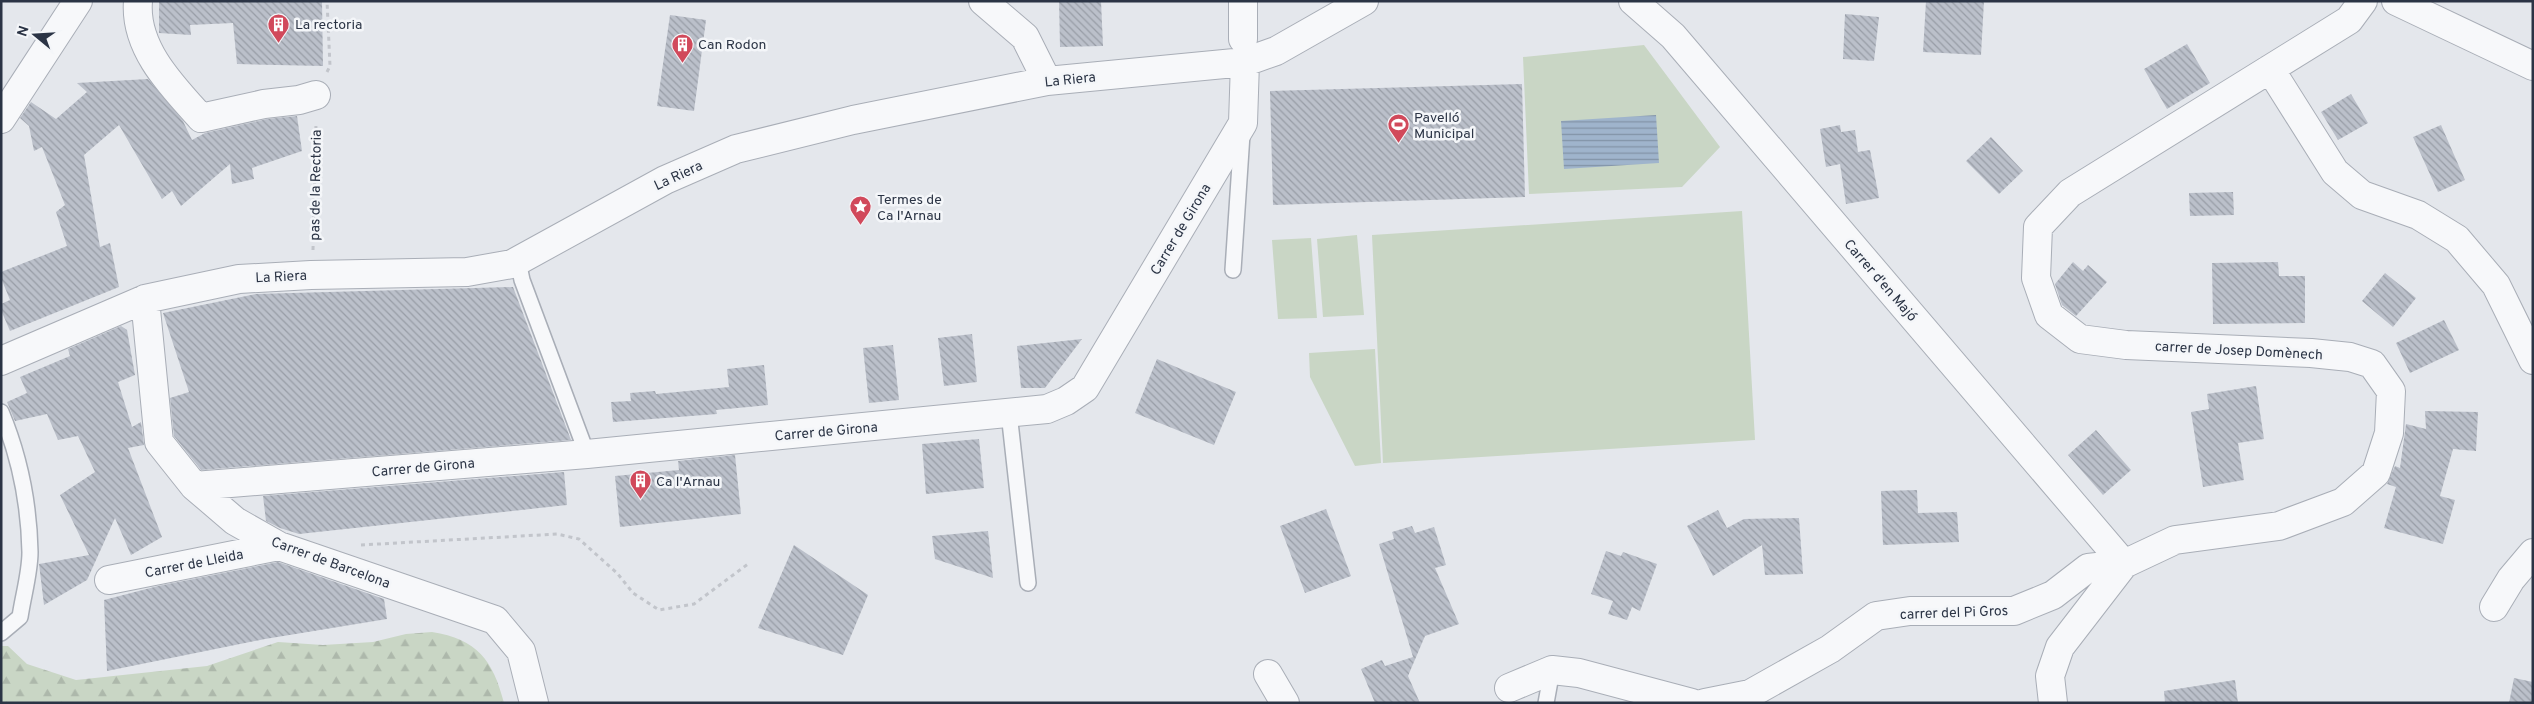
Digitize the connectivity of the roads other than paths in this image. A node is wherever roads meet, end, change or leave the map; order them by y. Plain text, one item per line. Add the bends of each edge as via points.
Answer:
1 (78, 1) edge
2 (138, 1) edge
3 (983, 1) edge
4 (1243, 1) edge
5 (1364, 1) edge
6 (1633, 1) edge
7 (2363, 1) edge
8 (2396, 1) edge
9 (1244, 50) junction
10 (2533, 66) edge
11 (2270, 68) junction
12 (1048, 81) junction
13 (316, 95) road end
14 (1, 119) edge
15 (1243, 123) junction
16 (518, 261) junction
17 (1233, 270) dead end
18 (145, 299) junction
19 (2533, 360) edge
20 (1, 361) edge
21 (1, 412) edge
22 (1009, 413) junction
23 (587, 454) junction
24 (194, 486) junction
25 (279, 546) junction
26 (2533, 553) edge
27 (2124, 564) junction
28 (109, 580) dead end
29 (1028, 583) dead end
30 (2494, 607) dead end
31 (1, 633) edge
32 (1552, 670) junction
33 (1268, 674) dead end
34 (1509, 688) dead end
35 (534, 703) edge
36 (1285, 703) edge
37 (1546, 703) edge
38 (1692, 703) edge
39 (1706, 703) edge
40 (2053, 703) edge

1 - 14 street
2 - 13 street via 145,43 165,78 201,118
3 - 12 street via 1025,37
4 - 9 street, Carrer de Girona
5 - 9 street, La Riera via 1276,51
6 - 27 street, Carrer d'en Majó via 1673,36
7 - 11 street, carrer de Josep Domènech via 2349,20
8 - 10 street
9 - 12 street, La Riera
9 - 15 street, Carrer de Girona
11 - 19 street via 2335,172 2362,195 2418,215 2457,239 2496,285
11 - 27 street, carrer de Josep Domènech via 2070,193 2038,226 2036,278 2050,315 2080,339 2126,345 2312,353 2350,357 2372,364 2391,391 2389,433 2376,473 2343,502 2279,526 2175,540
12 - 16 street, La Riera via 853,120 736,149 665,180
15 - 17 lane
15 - 22 street, Carrer de Girona via 1084,388 1047,409
16 - 18 street, La Riera via 466,272 239,279
16 - 23 lane via 522,280
18 - 20 street, La Riera
18 - 24 street, Carrer de Barcelona via 159,442
21 - 31 lane via 13,440 25,495 30,553 20,617
22 - 23 street, Carrer de Girona
22 - 29 lane
23 - 24 street, Carrer de Girona
24 - 25 street, Carrer de Barcelona via 235,521
25 - 28 street, Carrer de Lleida
25 - 35 street, Carrer de Barcelona via 495,620 521,651
26 - 30 street via 2511,579
27 - 39 street, carrer del Pi Gros via 2088,568 2053,595 2014,611 1910,611 1876,616 1830,649 1750,694
27 - 40 street, carrer de Josep Domènech via 2060,647 2050,676
32 - 34 street
32 - 37 lane
32 - 38 street via 1579,673
33 - 36 street

